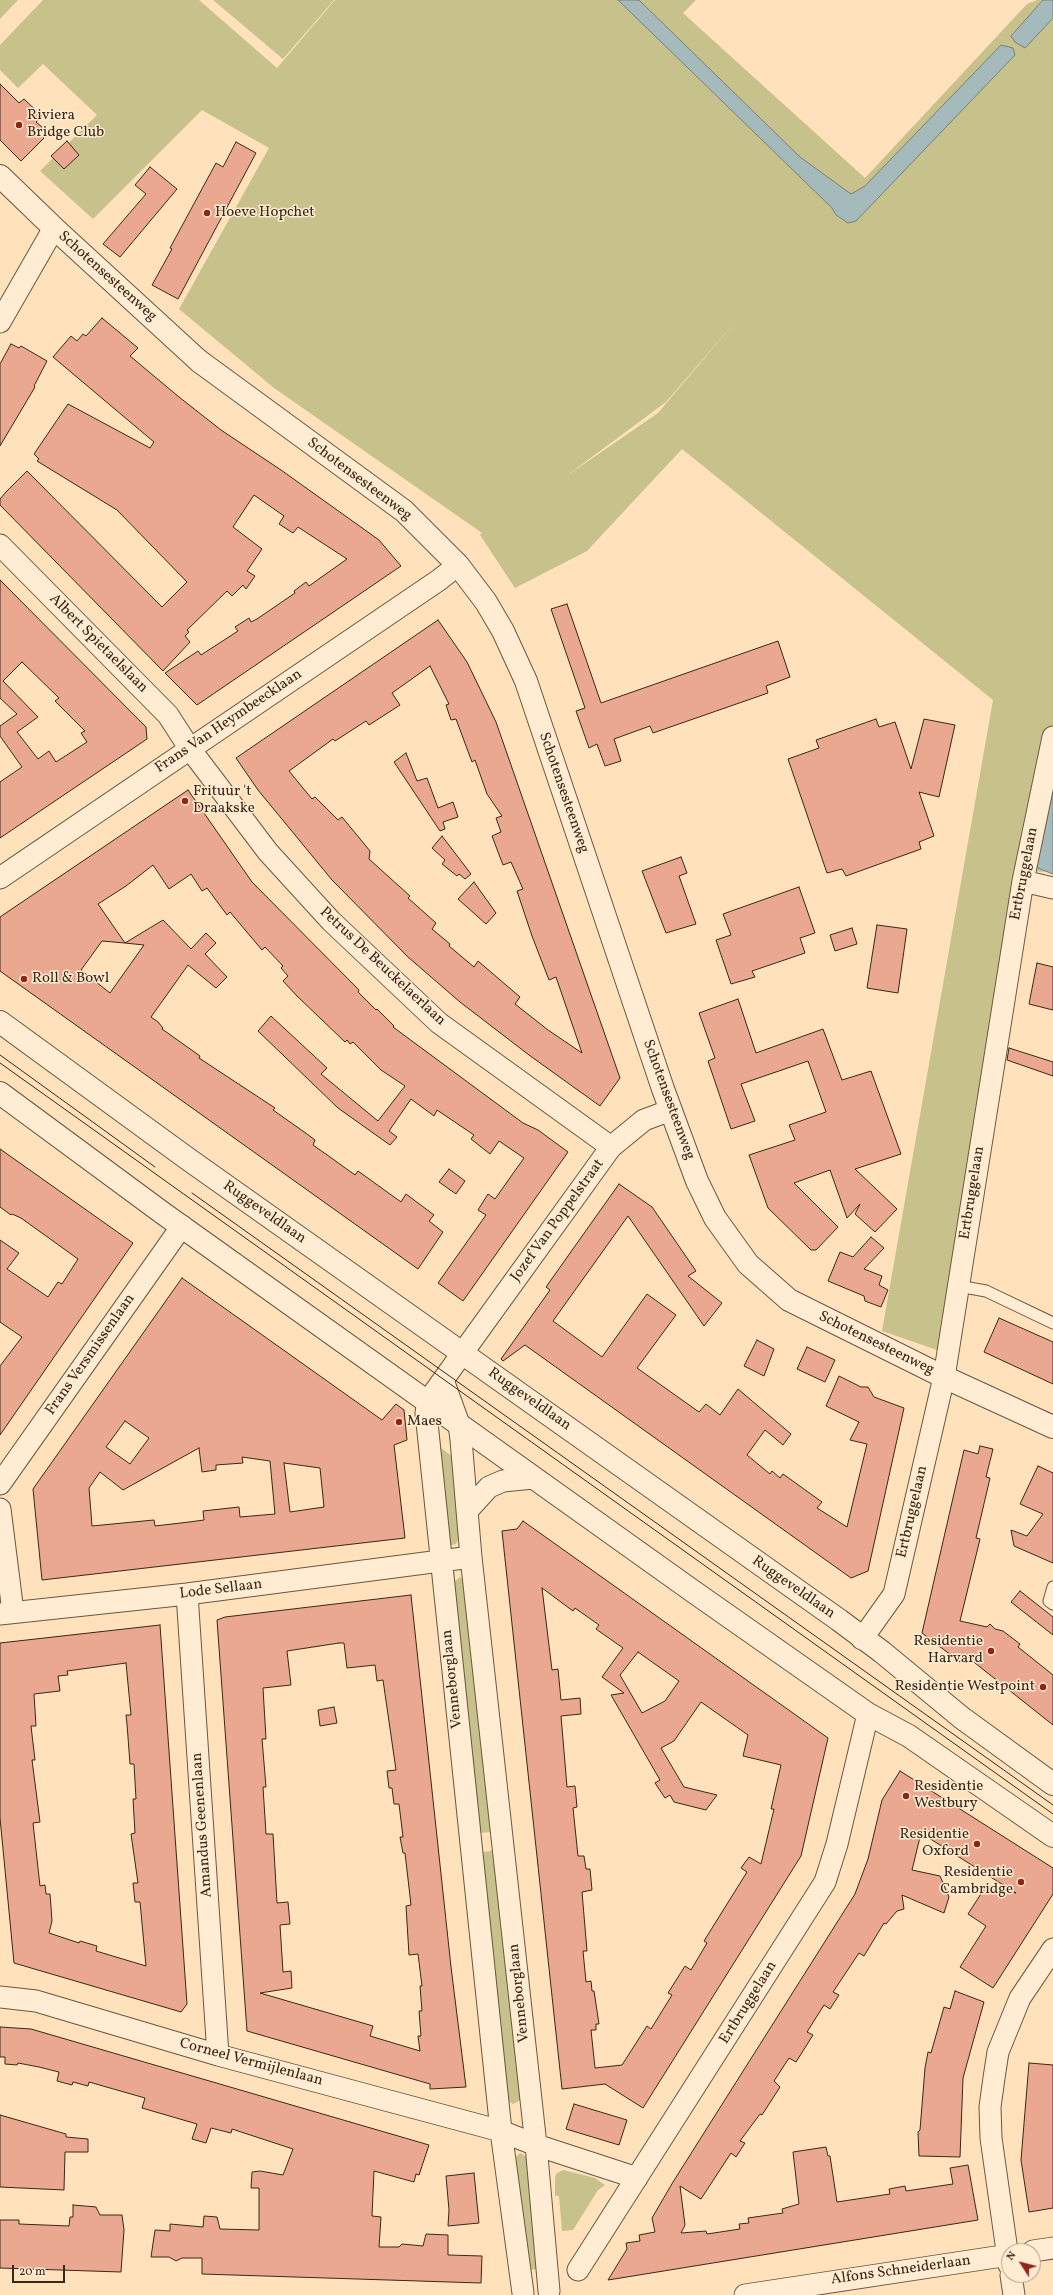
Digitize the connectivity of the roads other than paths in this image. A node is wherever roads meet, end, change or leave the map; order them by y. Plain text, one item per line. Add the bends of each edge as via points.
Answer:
1 (0, 176) edge
2 (54, 228) junction
3 (0, 322) edge
4 (0, 545) edge
5 (458, 565) junction
6 (1053, 738) edge
7 (190, 749) junction
8 (0, 878) edge
9 (1023, 881) junction
10 (1053, 888) edge
11 (0, 1022) edge
12 (0, 1094) edge
13 (671, 1110) junction
14 (611, 1147) junction
15 (182, 1226) junction
16 (958, 1286) junction
17 (1053, 1323) edge
18 (463, 1353) junction
19 (944, 1377) junction
20 (443, 1380) junction
21 (428, 1401) junction
22 (459, 1424) junction
23 (1053, 1427) edge
24 (533, 1478) junction
25 (0, 1484) edge
26 (0, 1509) edge
27 (468, 1510) junction
28 (471, 1557) junction
29 (441, 1560) junction
30 (1053, 1587) edge
31 (188, 1594) junction
32 (1053, 1604) edge
33 (7, 1613) edge
34 (862, 1639) junction
35 (868, 1714) junction
36 (1053, 1784) edge
37 (1053, 1836) edge
38 (504, 1840) junction
39 (470, 1845) junction
40 (1053, 1949) edge
41 (0, 1997) edge
42 (218, 2055) junction
43 (501, 2131) junction
44 (536, 2145) junction
45 (637, 2178) junction
46 (1006, 2243) edge
47 (1053, 2248) edge
48 (1041, 2250) edge
49 (1001, 2264) edge
50 (578, 2270) dead end
51 (1012, 2283) edge
52 (824, 2289) edge
53 (552, 2293) edge
54 (522, 2294) edge
55 (745, 2295) edge
56 (1014, 2295) edge

1 - 2 street, Schotensesteenweg
2 - 3 street
2 - 5 street, Schotensesteenweg via 199,361 404,511
4 - 7 street, Albert Spietaelslaan via 168,715
5 - 7 street, Frans Van Heymbeecklaan
5 - 13 street, Schotensesteenweg via 486,602 503,631 526,681
6 - 9 street, Ertbruggelaan
7 - 8 street, Frans Van Heymbeecklaan
7 - 14 street, Petrus De Beuckelaerlaan via 268,852 336,927 439,1023
9 - 10 street
9 - 16 street, Ertbruggelaan
11 - 18 street, Ruggeveldlaan via 195,1164
12 - 15 street
13 - 14 street, Jozef Van Poppelstraat via 644,1120
13 - 19 street, Schotensesteenweg via 697,1181 715,1218 748,1264 789,1300
14 - 18 street, Jozef Van Poppelstraat
15 - 21 street
15 - 25 street, Frans Versmissenlaan
16 - 17 lane via 986,1292
16 - 19 street, Ertbruggelaan
18 - 20 street
18 - 34 street, Ruggeveldlaan
19 - 23 street, Schotensesteenweg
19 - 34 street, Ertbruggelaan via 894,1594
20 - 21 street
20 - 22 street, Venneborglaan
21 - 22 street
21 - 29 street, Venneborglaan via 426,1413
22 - 24 street
22 - 27 street, Venneborglaan
24 - 27 street via 503,1481 489,1487
24 - 35 street
26 - 33 street
27 - 28 street, Venneborglaan
28 - 29 street
28 - 38 street, Venneborglaan
29 - 31 street, Lode Sellaan
29 - 39 street, Venneborglaan
30 - 32 lane via 1049,1601
31 - 33 street, Lode Sellaan
31 - 42 street, Amandus Geenenlaan
34 - 36 street, Ruggeveldlaan via 962,1718
35 - 37 street via 909,1736
35 - 45 street, Ertbruggelaan via 838,1844 825,1882
38 - 39 street
38 - 44 street, Venneborglaan
39 - 43 street, Venneborglaan
40 - 46 street via 1020,1998 997,2059 990,2107 991,2138
41 - 42 street, Corneel Vermijlenlaan via 36,2001
42 - 43 street, Corneel Vermijlenlaan
43 - 44 street
43 - 54 street, Venneborglaan
44 - 45 street
44 - 53 street, Venneborglaan
45 - 50 street, Ertbruggelaan
47 - 48 street
49 - 52 street, Alfons Schneiderlaan
51 - 56 street
52 - 55 street, Alfons Schneiderlaan
53 - 54 street, Venneborglaan via 537,2290

